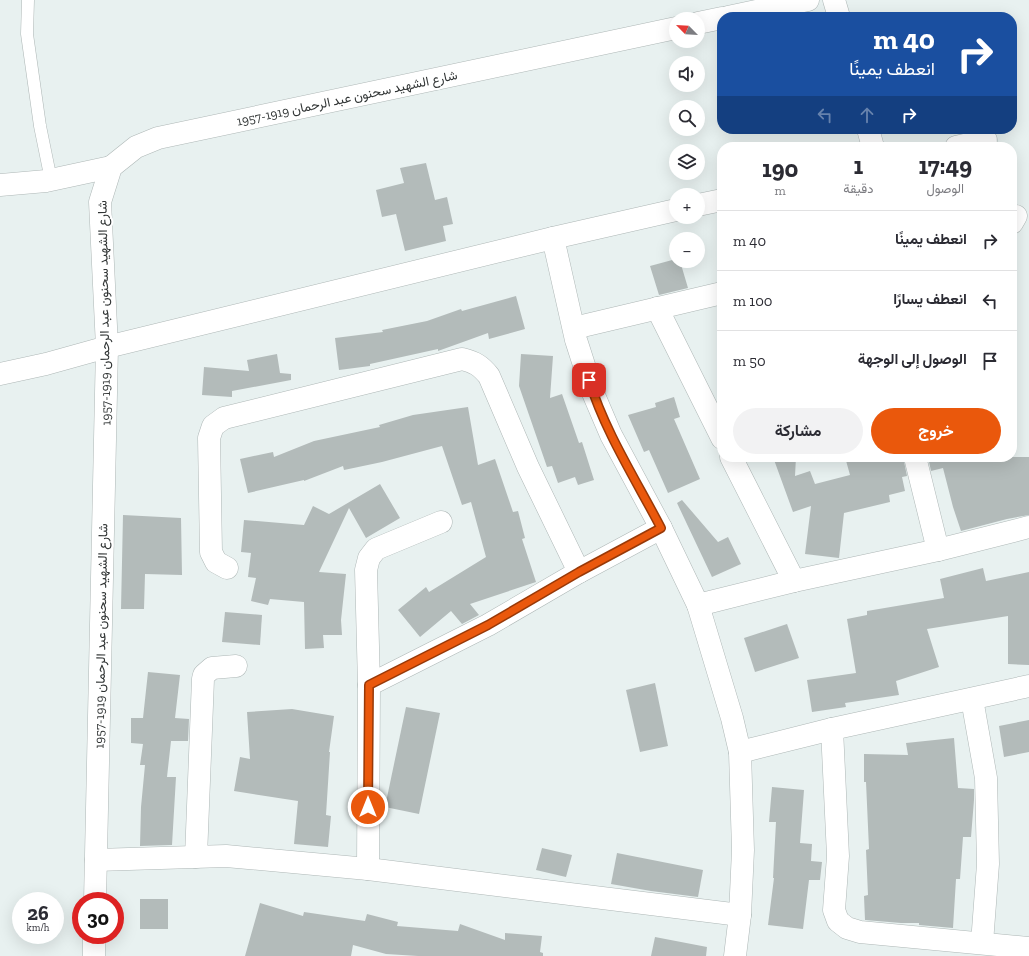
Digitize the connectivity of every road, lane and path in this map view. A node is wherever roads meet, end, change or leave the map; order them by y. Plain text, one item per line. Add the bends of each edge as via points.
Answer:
1 (28, 0) edge
2 (808, 0) edge
3 (834, 0) edge
4 (752, 12) edge
5 (838, 12) edge
6 (717, 19) edge
7 (705, 22) edge
8 (669, 29) edge
9 (986, 140) dead end
10 (977, 142) edge
11 (111, 167) junction
12 (51, 180) junction
13 (0, 185) edge
14 (717, 201) edge
15 (705, 204) edge
16 (669, 212) edge
17 (553, 238) junction
18 (717, 294) edge
19 (657, 308) junction
20 (574, 328) junction
21 (107, 347) junction
22 (0, 374) edge
23 (717, 428) edge
24 (734, 462) edge
25 (916, 462) edge
26 (441, 522) dead end
27 (1029, 527) edge
28 (661, 528) junction
29 (938, 550) junction
30 (228, 568) dead end
31 (579, 572) junction
32 (794, 581) junction
33 (698, 605) junction
34 (236, 666) dead end
35 (369, 685) junction
36 (1029, 686) edge
37 (972, 699) junction
38 (832, 728) junction
39 (740, 752) junction
40 (196, 857) junction
41 (96, 860) junction
42 (368, 869) junction
43 (95, 892) edge
44 (740, 915) junction
45 (982, 943) junction
46 (94, 944) edge
47 (1029, 948) edge
48 (94, 956) edge
49 (735, 956) edge

1 - 12 lane via 27,34 40,126
2 - 4 street
3 - 5 street
6 - 7 street
8 - 11 street, شارع الشهيد سحنون عبد الرحمان 1919-1957 via 158,138 136,147
9 - 10 street
11 - 12 street
11 - 21 street, شارع الشهيد سحنون عبد الرحمان 1919-1957 via 100,202
12 - 13 street
14 - 15 street
16 - 17 street
17 - 20 street
17 - 21 street
18 - 19 street
19 - 20 street
19 - 23 street
20 - 28 street via 593,393 611,435
21 - 22 street
21 - 41 street, شارع الشهيد سحنون عبد الرحمان 1919-1957
24 - 32 street
25 - 29 street
26 - 35 street via 376,549 369,558 366,570
27 - 29 street
28 - 31 street
28 - 33 street
29 - 32 street
30 - 31 street via 216,562 211,552 209,438 213,426 224,418 462,359 481,366 489,376 528,467
31 - 35 street via 488,625
32 - 33 street
33 - 39 street
34 - 40 street via 212,668 203,679
35 - 42 street
36 - 37 street
37 - 38 street
37 - 45 street via 986,778 988,864
38 - 39 street
38 - 45 street via 838,856 834,910 838,921 847,928 860,932
39 - 44 street via 743,850
40 - 41 street
40 - 42 street via 226,856
41 - 43 street, شارع الشهيد سحنون عبد الرحمان 1919-1957
42 - 44 street
44 - 49 street
45 - 47 street
46 - 48 street

